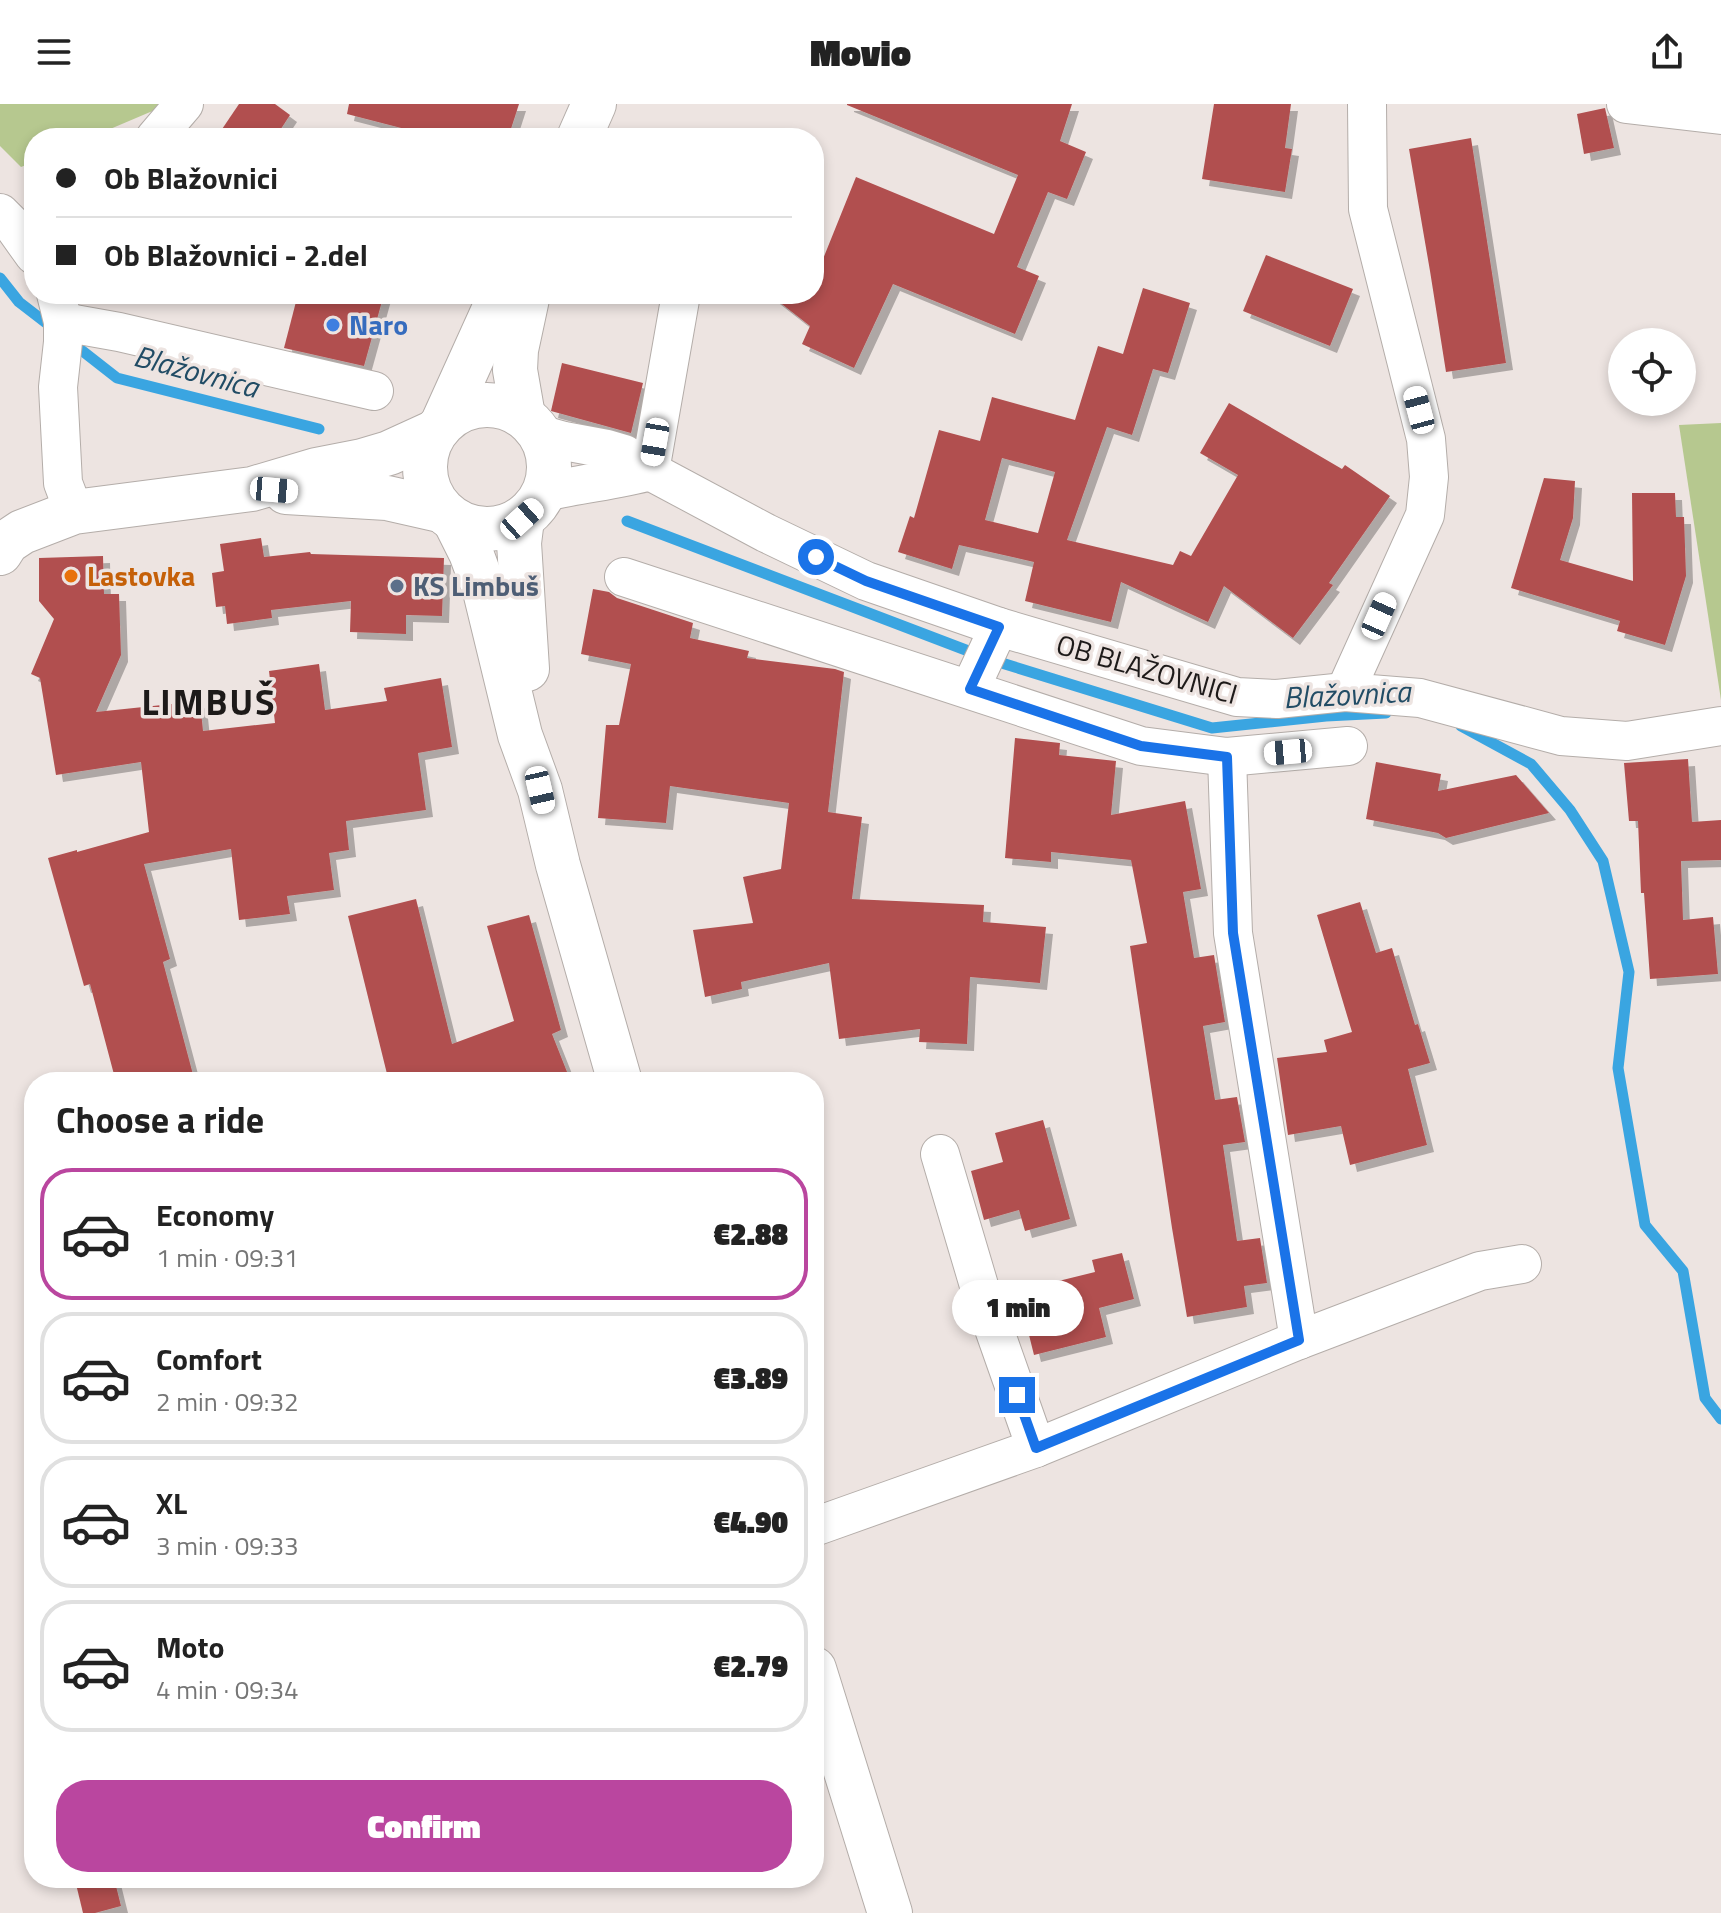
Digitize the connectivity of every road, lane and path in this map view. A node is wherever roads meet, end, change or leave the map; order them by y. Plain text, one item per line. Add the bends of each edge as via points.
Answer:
1 (184, 104) edge
2 (594, 104) edge
3 (1367, 104) edge
4 (1626, 104) edge
5 (1721, 115) edge
6 (164, 128) edge
7 (583, 128) edge
8 (0, 213) edge
9 (24, 241) edge
10 (496, 304) edge
11 (526, 304) edge
12 (679, 304) edge
13 (59, 305) edge
14 (374, 391) dead end
15 (531, 425) junction
16 (439, 426) junction
17 (650, 471) junction
18 (252, 489) junction
19 (534, 506) junction
20 (74, 512) junction
21 (448, 515) junction
22 (0, 553) edge
23 (624, 577) dead end
24 (996, 634) junction
25 (973, 684) junction
26 (1345, 692) junction
27 (1721, 726) edge
28 (1348, 746) dead end
29 (1227, 757) junction
30 (540, 790) junction
31 (617, 1072) edge
32 (940, 1154) dead end
33 (1522, 1264) dead end
34 (1299, 1340) junction
35 (1036, 1448) junction
36 (824, 1523) edge
37 (824, 1701) edge
38 (890, 1913) edge

1 - 6 street
2 - 7 main road
3 - 26 street via 1368,209 1426,439 1429,477 1425,515
4 - 5 street
8 - 9 street
10 - 16 main road
11 - 15 main road via 515,370
12 - 17 street
13 - 14 street via 119,332
13 - 20 street via 63,483
15 - 16 main road via 505,406 486,405 468,408
15 - 17 street, OB BLAŽOVNICI via 564,441 624,454
15 - 19 main road via 549,469
16 - 18 main road via 389,453
16 - 21 main road via 427,469 432,490
17 - 19 street via 607,479
17 - 24 street, OB BLAŽOVNICI via 866,581
18 - 20 main road
18 - 21 main road via 387,498
19 - 21 main road via 503,527 487,530
19 - 30 main road via 519,543
20 - 22 main road via 22,532
21 - 30 main road via 471,553 485,591 520,735
23 - 25 street
24 - 25 street
24 - 26 street, OB BLAŽOVNICI via 1237,697
25 - 29 street via 1141,746
26 - 27 street, OB BLAŽOVNICI via 1420,698 1561,736 1627,741
28 - 29 street
29 - 34 street via 1233,933
30 - 31 main road
32 - 35 street
33 - 34 street via 1480,1271
34 - 35 street
35 - 36 street
37 - 38 main road

